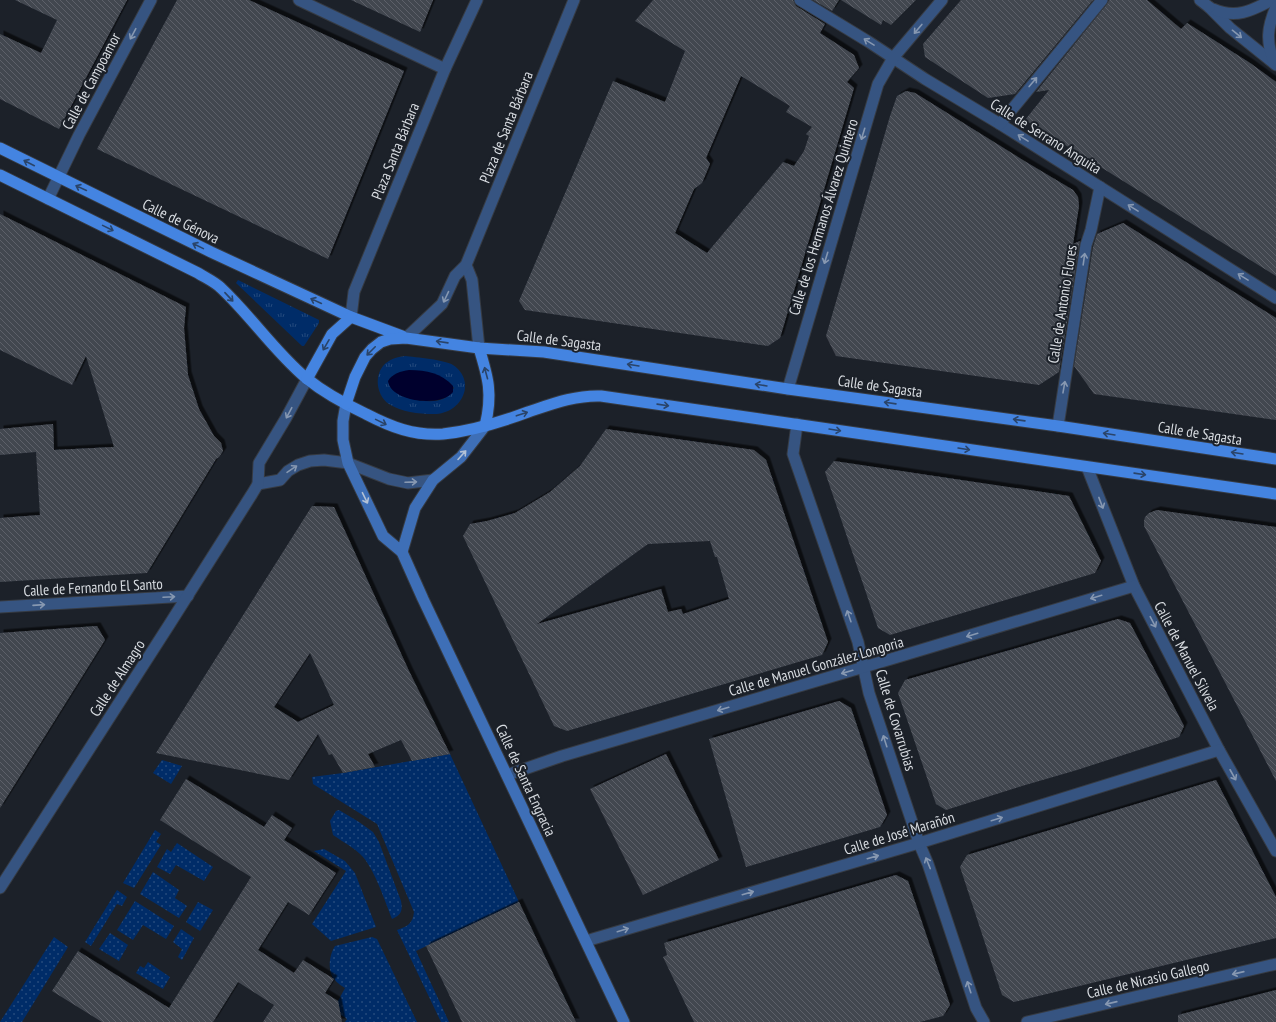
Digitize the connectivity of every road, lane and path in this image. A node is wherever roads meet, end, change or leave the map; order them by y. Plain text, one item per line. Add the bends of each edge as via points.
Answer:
1 (151, 0) edge
2 (299, 0) edge
3 (477, 0) edge
4 (574, 0) edge
5 (800, 0) edge
6 (942, 0) edge
7 (1102, 0) edge
8 (1200, 0) edge
9 (1272, 0) edge
10 (1209, 7) junction
11 (1276, 7) edge
12 (893, 58) junction
13 (1275, 64) edge
14 (445, 69) junction
15 (1000, 124) junction
16 (0, 148) edge
17 (0, 175) edge
18 (59, 178) junction
19 (1100, 187) junction
20 (48, 199) junction
21 (466, 265) junction
22 (1276, 298) edge
23 (351, 317) junction
24 (406, 338) junction
25 (479, 348) junction
26 (307, 379) junction
27 (788, 389) junction
28 (346, 404) junction
29 (797, 424) junction
30 (485, 426) junction
31 (1058, 426) junction
32 (1276, 459) edge
33 (348, 463) junction
34 (1087, 467) junction
35 (433, 480) junction
36 (258, 484) junction
37 (1276, 494) edge
38 (402, 552) junction
39 (1134, 586) junction
40 (188, 596) junction
41 (0, 607) edge
42 (864, 668) junction
43 (1219, 750) junction
44 (508, 775) junction
45 (919, 843) junction
46 (1276, 851) edge
47 (0, 888) edge
48 (586, 941) junction
49 (1276, 964) edge
50 (624, 1022) edge
51 (984, 1022) edge
52 (1027, 1022) edge

1 -> 18 street, Calle de Campoamor
2 - 14 street
3 - 14 street, Plaza Santa Bárbara
4 - 21 street, Plaza de Santa Bárbara
12 -> 5 street, Calle de Serrano Anguita
6 -> 12 street, Calle de los Hermanos Álvarez Quintero
15 -> 7 street
8 - 10 street
9 - 10 street via 1253,10 1237,14
10 -> 13 street via 1230,28
11 - 13 street via 1268,28 1268,41
12 - 15 street, Calle de Serrano Anguita
12 -> 27 street, Calle de los Hermanos Álvarez Quintero via 878,84
14 - 23 street, Plaza Santa Bárbara via 354,292
19 -> 15 street, Calle de Serrano Anguita
18 -> 16 main road, Calle de Génova
17 - 20 main road
18 - 20 street, Calle de Campoamor
23 -> 18 main road, Calle de Génova
22 -> 19 street, Calle de Serrano Anguita
31 -> 19 street, Calle de Antonio Flores via 1086,245
20 -> 26 main road via 187,267 220,288
21 -> 24 street, Plaza de Santa Bárbara via 455,276 442,304
21 - 25 street via 472,280
23 - 24 main road, Calle de Génova
23 -> 26 main road via 332,334
25 -> 24 main road
24 -> 28 main road via 381,342 364,357
27 -> 25 main road, Calle de Sagasta via 544,352
30 -> 25 main road via 490,394 488,376
26 - 28 main road
26 -> 36 street, Calle de Almagro via 259,463
31 -> 27 main road, Calle de Sagasta
28 -> 30 main road via 402,431 442,434
28 - 33 main road, Calle de Santa Engracia via 343,440
30 -> 29 main road via 558,401 588,395
29 -> 34 main road
42 -> 29 street, Calle de Covarrubias via 858,642 793,454
35 -> 30 main road via 461,458
32 -> 31 main road, Calle de Sagasta
33 -> 35 street via 389,479 408,483
36 -> 33 street via 280,480 288,471 310,461
33 -> 38 main road, Calle de Santa Engracia via 383,536
34 -> 37 main road
34 -> 39 street, Calle de Manuel Silvela
35 - 38 main road via 414,508
36 - 40 street, Calle de Almagro
38 - 44 main road, Calle de Santa Engracia
39 -> 42 street, Calle de Manuel González Longoria
39 -> 43 street, Calle de Manuel Silvela
41 -> 40 street, Calle de Fernando El Santo
40 - 47 street, Calle de Almagro
42 -> 44 street, Calle de Manuel González Longoria via 562,756
45 -> 42 street, Calle de Covarrubias via 869,693
45 -> 43 street, Calle de José Marañón
43 -> 46 street, Calle de Manuel Silvela
44 - 48 main road, Calle de Santa Engracia
48 -> 45 street, Calle de José Marañón
51 -> 45 street, Calle de Covarrubias via 976,1008
48 - 50 main road, Calle de Santa Engracia
49 -> 52 street, Calle de Nicasio Gallego

